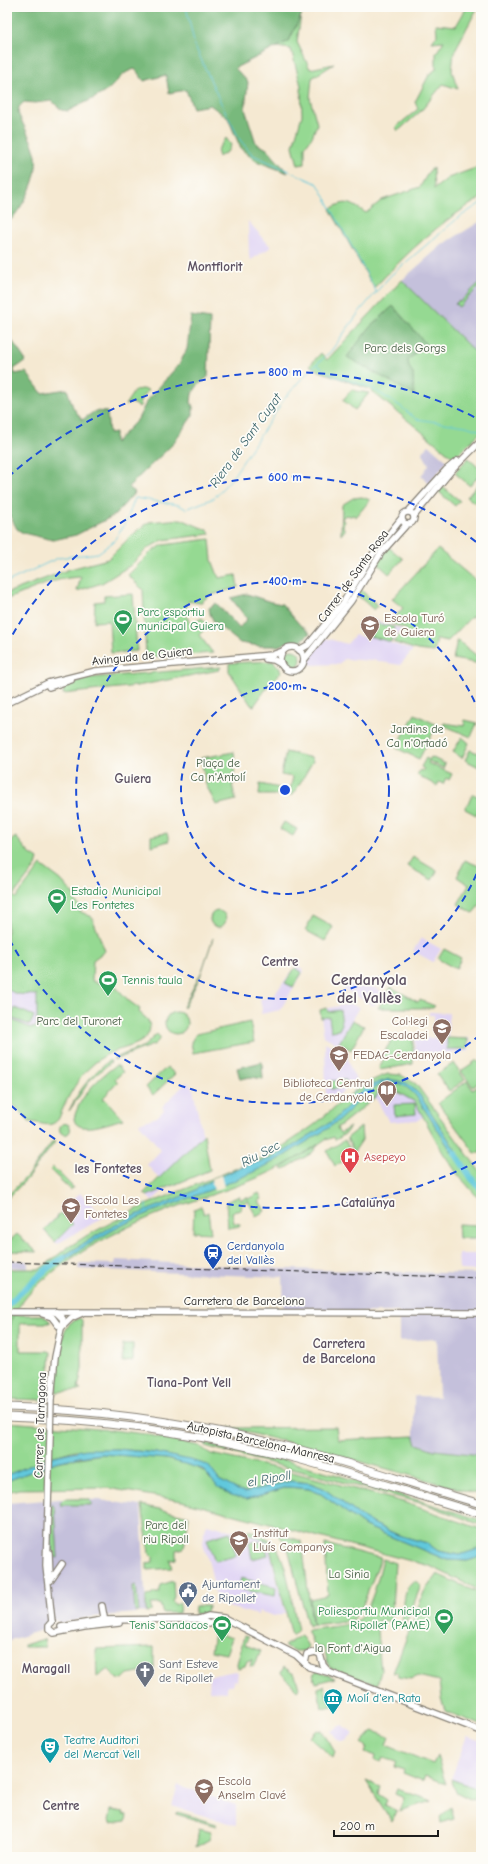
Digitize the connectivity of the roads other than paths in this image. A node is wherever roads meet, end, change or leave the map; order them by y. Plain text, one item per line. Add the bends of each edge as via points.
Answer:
1 (479, 443) edge
2 (409, 512) junction
3 (414, 516) junction
4 (402, 520) junction
5 (407, 524) junction
6 (351, 602) junction
7 (334, 616) junction
8 (328, 629) junction
9 (299, 650) junction
10 (283, 651) junction
11 (304, 660) junction
12 (281, 664) junction
13 (7, 703) edge
14 (7, 706) edge
15 (7, 1312) edge
16 (33, 1312) junction
17 (86, 1312) junction
18 (60, 1313) junction
19 (481, 1313) edge
20 (59, 1329) junction
21 (7, 1407) edge
22 (7, 1417) edge
23 (481, 1504) edge
24 (481, 1514) edge
25 (47, 1519) junction
26 (46, 1548) junction
27 (56, 1564) junction
28 (49, 1581) junction
29 (102, 1617) junction
30 (138, 1621) junction
31 (52, 1622) junction
32 (118, 1623) junction
33 (84, 1627) junction
34 (59, 1630) junction
35 (307, 1654) junction
36 (296, 1655) junction
37 (322, 1661) junction
38 (305, 1663) junction
39 (316, 1668) junction
40 (331, 1673) junction
41 (481, 1731) edge

1 - 2 main road via 448,468
1 - 3 main road via 454,468
2 - 3 main road
2 - 4 main road via 402,514
3 - 5 main road via 412,522
4 - 5 main road
4 - 7 main road, Carrer de Santa Rosa via 370,558
5 - 6 main road, Carrer de Santa Rosa via 381,553
6 - 7 main road
6 - 8 main road, Carrer de Santa Rosa
7 - 8 main road
7 - 9 main road, Carrer de Santa Rosa via 308,645
8 - 11 main road, Carrer de Santa Rosa
9 - 10 main road via 290,648
9 - 11 main road
10 - 12 main road via 280,657
10 - 13 main road, Avinguda de Guiera via 272,655 96,671 56,680
11 - 12 main road via 300,668 293,671 284,669
12 - 14 main road, Avinguda de Guiera via 270,659 102,673 50,686
15 - 16 main road, Carretera de Barcelona
16 - 18 main road, Carretera de Barcelona
16 - 20 main road via 49,1315
17 - 18 main road, Carretera de Barcelona
17 - 19 main road, Carretera de Barcelona
17 - 20 main road via 71,1318
18 - 20 main road, Carrer de Tarragona
20 - 25 main road, Carrer de Tarragona, bridge via 51,1399
21 - 23 highway, Autopista Barcelona-Manresa via 128,1417 255,1439 327,1457
22 - 24 highway, Autopista Barcelona-Manresa via 109,1424 218,1441 298,1459
25 - 26 main road, Carrer de Tarragona
25 - 27 main road, Carrer de Tarragona via 49,1556
26 - 27 main road, Carrer de Tarragona
26 - 28 main road, Carrer de Tarragona
27 - 28 main road
27 - 28 main road, Carrer de Tarragona
28 - 31 main road, Carrer de Tarragona
29 - 30 main road via 110,1620
29 - 32 main road via 106,1622
29 - 33 main road
29 - 34 main road
30 - 32 main road
30 - 36 main road via 205,1620 210,1616 214,1619 222,1618
31 - 34 main road via 57,1622
31 - 34 main road via 49,1630 54,1633
32 - 33 main road
33 - 34 main road
35 - 36 main road
35 - 37 main road via 317,1653
35 - 38 main road
36 - 38 main road
37 - 39 main road
37 - 40 main road
38 - 39 main road
39 - 40 main road
40 - 41 main road

